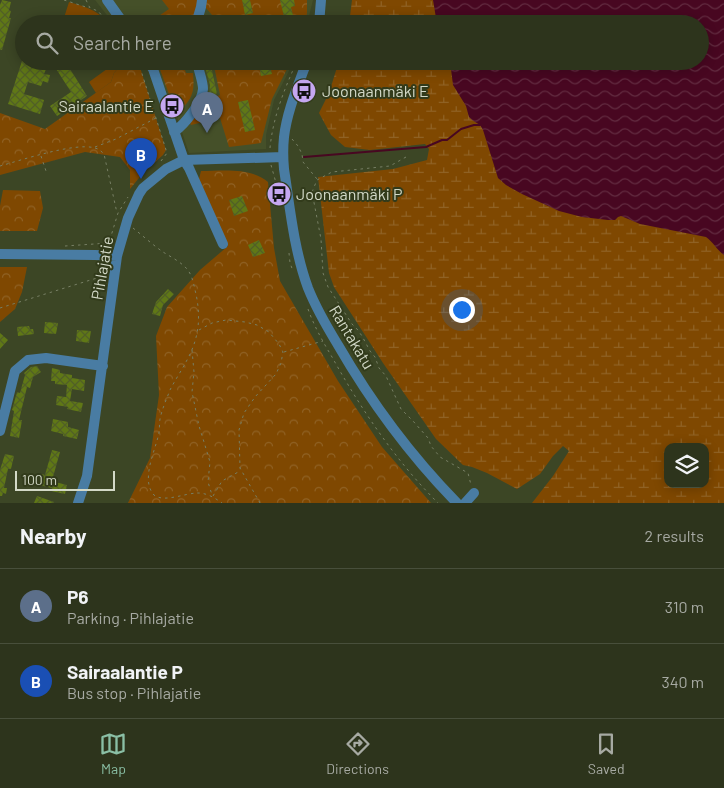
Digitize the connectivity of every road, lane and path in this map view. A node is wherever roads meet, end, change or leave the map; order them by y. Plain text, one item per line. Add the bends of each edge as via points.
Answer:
1 (64, 0) edge
2 (86, 0) edge
3 (107, 0) edge
4 (202, 0) edge
5 (321, 0) edge
6 (90, 8) junction
7 (101, 15) edge
8 (118, 15) edge
9 (199, 15) edge
10 (320, 15) edge
11 (141, 70) edge
12 (153, 70) edge
13 (199, 70) edge
14 (293, 70) edge
15 (304, 70) edge
16 (156, 118) junction
17 (174, 132) junction
18 (292, 139) dead end
19 (94, 147) junction
20 (41, 155) junction
21 (270, 157) junction
22 (283, 157) junction
23 (406, 158) dead end
24 (184, 160) junction
25 (161, 161) dead end
26 (0, 166) edge
27 (47, 174) dead end
28 (317, 180) junction
29 (132, 191) dead end
30 (279, 194) dead end
31 (118, 214) junction
32 (130, 226) dead end
33 (109, 243) junction
34 (223, 244) dead end
35 (120, 245) junction
36 (59, 246) dead end
37 (0, 254) edge
38 (289, 254) dead end
39 (105, 255) junction
40 (117, 256) junction
41 (293, 271) dead end
42 (306, 305) dead end
43 (0, 308) edge
44 (198, 331) junction
45 (323, 341) junction
46 (192, 349) junction
47 (283, 352) junction
48 (103, 366) junction
49 (0, 431) edge
50 (242, 471) junction
51 (474, 493) joint
52 (212, 497) junction
53 (218, 502) edge
54 (78, 503) edge
55 (222, 503) edge
56 (260, 503) edge
57 (438, 503) edge
58 (457, 503) edge
59 (465, 503) edge

1 - 6 path
2 - 6 path
3 - 8 street
4 - 9 street
5 - 10 street
6 - 7 path
11 - 16 path
12 - 17 street
13 - 17 street via 203,88 201,98
14 - 21 path via 276,112
15 - 22 street, Rantakatu via 287,119
16 - 19 path
16 - 25 path via 168,153
17 - 24 street
18 - 28 path via 302,154 303,162
19 - 20 path
19 - 31 path via 104,154
20 - 26 path
20 - 27 path
21 - 22 street, Pihlajatie
21 - 24 street, Pihlajatie
21 - 30 path
22 - 58 street, Rantakatu via 300,260 308,288 322,316 351,367 392,427
23 - 28 path via 390,166 332,172
24 - 34 street
24 - 35 street, Pihlajatie via 166,169 143,188 128,218
28 - 51 path via 312,192 321,239 323,273 328,287 358,329 401,409 428,438 440,457 468,473
29 - 31 path
31 - 33 path
32 - 44 path via 189,271 198,303
33 - 35 path
33 - 36 path
33 - 39 path
35 - 40 street, Pihlajatie
37 - 39 street
38 - 41 path
39 - 40 street
39 - 43 path via 97,278
40 - 48 street, Pihlajatie
42 - 45 path
44 - 46 path
44 - 47 path via 226,320 245,322 268,332
45 - 47 path
45 - 57 path via 385,441
46 - 52 path via 192,392 210,462 208,482
46 - 52 path via 170,390 160,418 159,436 150,462 150,489 157,498 170,500 198,493
47 - 50 path via 276,374 244,413 239,430
48 - 49 street via 46,358 28,360 15,371
48 - 54 street, Pihlajatie via 87,476
50 - 52 path via 222,481
50 - 56 path
51 - 59 street
52 - 53 path
53 - 55 path

